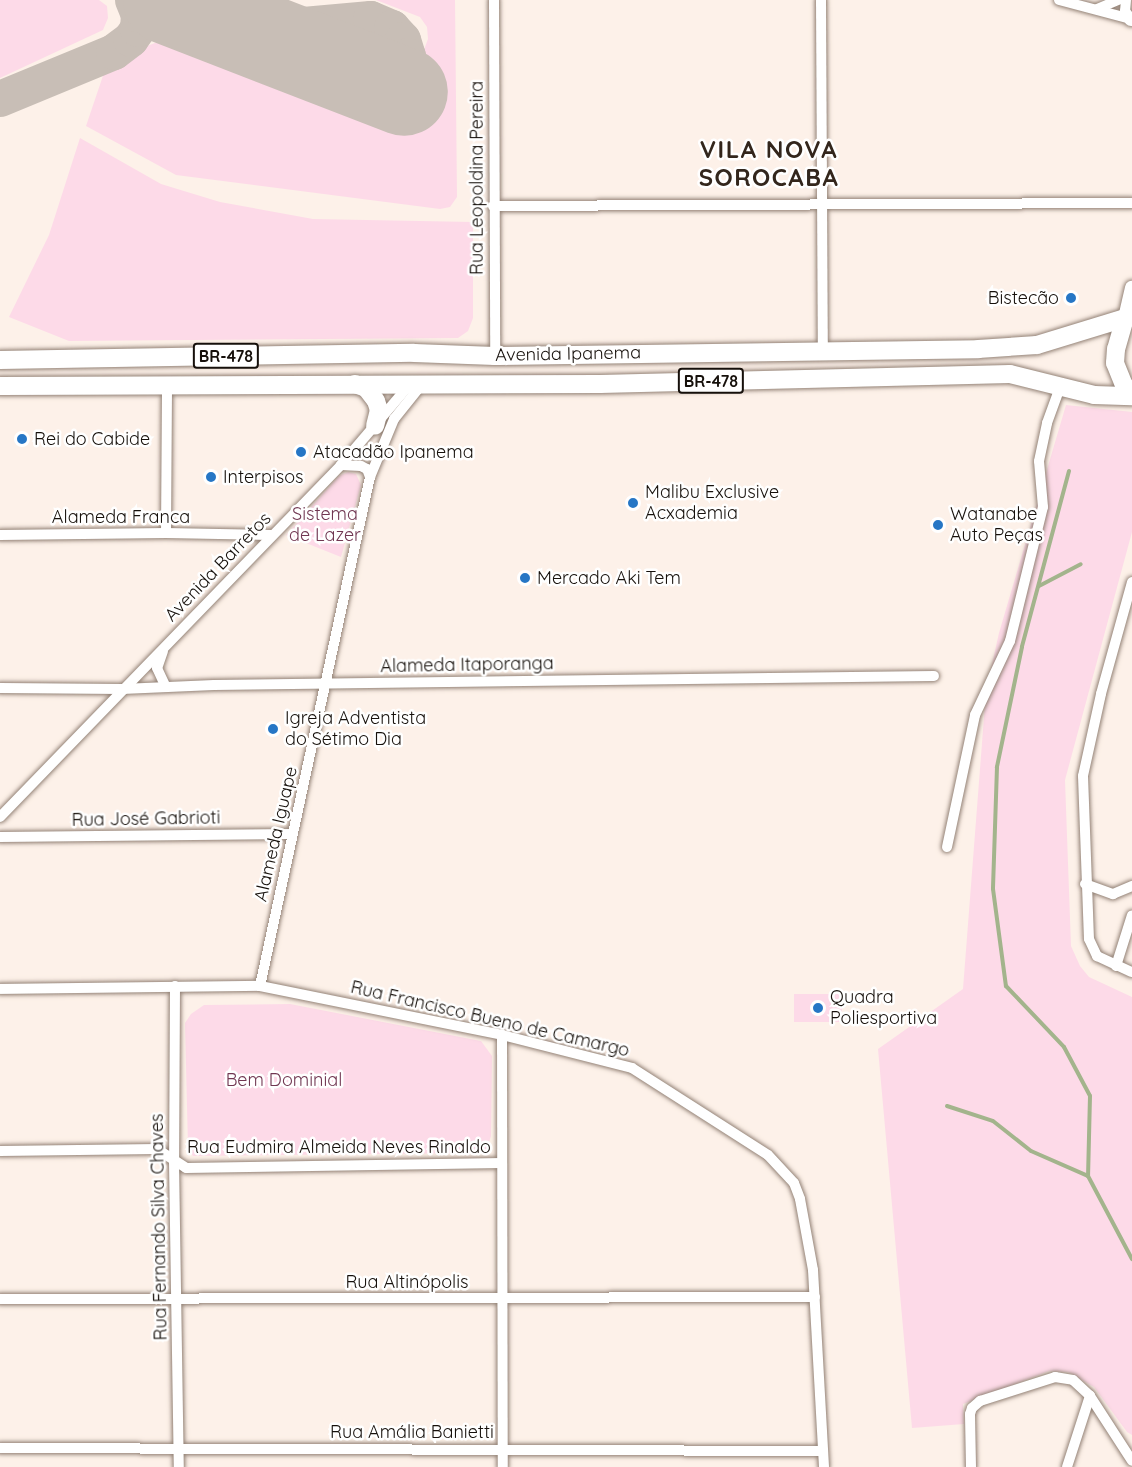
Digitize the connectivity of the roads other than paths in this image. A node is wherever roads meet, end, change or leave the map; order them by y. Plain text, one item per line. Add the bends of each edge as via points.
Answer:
1 (494, 0) edge
2 (821, 0) edge
3 (1059, 0) edge
4 (1118, 0) edge
5 (1126, 0) edge
6 (1095, 9) junction
7 (1132, 19) edge
8 (1132, 203) edge
9 (822, 205) junction
10 (493, 206) junction
11 (1132, 288) edge
12 (1129, 317) edge
13 (823, 351) junction
14 (453, 354) junction
15 (495, 356) junction
16 (0, 360) edge
17 (417, 383) junction
18 (356, 384) junction
19 (0, 386) edge
20 (167, 387) junction
21 (1060, 387) junction
22 (1132, 395) edge
23 (375, 426) junction
24 (341, 465) junction
25 (370, 477) junction
26 (166, 533) junction
27 (0, 534) edge
28 (242, 534) junction
29 (272, 535) junction
30 (252, 556) junction
31 (1132, 582) edge
32 (1119, 627) junction
33 (1132, 628) edge
34 (169, 640) junction
35 (934, 676) dead end
36 (326, 684) junction
37 (166, 687) junction
38 (0, 688) edge
39 (88, 689) junction
40 (122, 689) junction
41 (98, 714) junction
42 (0, 817) edge
43 (292, 834) junction
44 (0, 837) edge
45 (947, 847) dead end
46 (1085, 884) junction
47 (1132, 886) edge
48 (1132, 915) edge
49 (1124, 941) junction
50 (1097, 956) junction
51 (1116, 966) junction
52 (1132, 972) edge
53 (175, 986) junction
54 (260, 986) junction
55 (0, 989) edge
56 (502, 1035) junction
57 (0, 1151) edge
58 (174, 1162) junction
59 (502, 1163) junction
60 (815, 1297) junction
61 (177, 1298) junction
62 (503, 1298) junction
63 (0, 1299) edge
64 (1090, 1396) junction
65 (179, 1446) junction
66 (0, 1448) edge
67 (502, 1449) junction
68 (823, 1451) junction
69 (1132, 1459) edge
70 (179, 1467) edge
71 (503, 1467) edge
72 (824, 1467) edge
73 (971, 1467) edge
74 (1067, 1467) edge

1 - 10 street, Rua Leopoldina Pereira
2 - 9 street
3 - 6 street
4 - 6 street
5 - 7 street via 1125,11
6 - 7 street
8 - 9 street
9 - 10 street
9 - 13 street
10 - 15 street, Rua Leopoldina Pereira
11 - 12 street
12 - 13 main road, Avenida Ipanema / BR-478 via 1037,345 978,350
12 - 22 main road via 1115,357 1116,369
13 - 15 main road, Avenida Ipanema / BR-478
14 - 15 main road, Avenida Ipanema / BR-478
14 - 16 main road, Avenida Ipanema / BR-478
14 - 17 main road via 433,362
17 - 18 main road, Avenida Ipanema / BR-478
17 - 21 main road, Avenida Ipanema / BR-478 via 600,384 1010,374
17 - 23 street, Avenida Barretos
17 - 25 street, Alameda Iguape via 394,419
18 - 20 main road, Avenida Ipanema / BR-478
18 - 23 main road via 366,388 376,401 379,410
19 - 20 main road, Avenida Ipanema / BR-478
20 - 26 street
21 - 22 main road, Avenida Ipanema / BR-478 via 1094,395
21 - 45 street via 1047,423 1040,461 1043,507 1010,641 975,715
23 - 24 street, Avenida Barretos
24 - 25 street via 361,466
24 - 29 street, Avenida Barretos
25 - 36 street, Alameda Iguape
26 - 27 street, Alameda Franca
26 - 28 street, Alameda Franca
28 - 29 street, Alameda Franca
28 - 30 street via 251,544
29 - 30 street, Avenida Barretos
30 - 34 street, Avenida Barretos
31 - 32 street
32 - 33 street
32 - 46 street via 1083,776
34 - 37 street, Avenida Barretos via 157,668
34 - 40 street, Avenida Barretos
35 - 36 street, Alameda Itaporanga
36 - 37 street, Alameda Itaporanga
36 - 43 street, Alameda Iguape
37 - 40 street, Alameda Itaporanga
38 - 39 street, Alameda Itaporanga
39 - 40 street, Alameda Itaporanga
39 - 41 street via 100,700
40 - 41 street, Avenida Barretos
41 - 42 street, Avenida Barretos
43 - 44 street, Rua José Gabrioti
43 - 54 street, Alameda Iguape
46 - 47 street via 1113,894
46 - 50 street via 1089,939
48 - 49 street
49 - 50 street via 1112,953
49 - 51 street
50 - 51 street
51 - 52 street
53 - 54 street, Rua Francisco Bueno de Camargo
53 - 55 street, Rua Francisco Bueno de Camargo
53 - 58 street, Rua Fernando Silva Chaves
54 - 56 street, Rua Francisco Bueno de Camargo
56 - 59 street
56 - 60 street, Rua Francisco Bueno de Camargo via 632,1068 768,1155 794,1183 801,1199
57 - 58 street, Rua Eudmira Almeida Neves Rinaldo via 157,1149
58 - 59 street, Rua Eudmira Almeida Neves Rinaldo via 186,1168
58 - 61 street, Rua Fernando Silva Chaves
59 - 62 street
60 - 62 street, Rua Altinópolis
60 - 68 street, Rua Francisco Bueno de Camargo
61 - 62 street, Rua Altinópolis
61 - 63 street, Rua Altinópolis
61 - 65 street, Rua Fernando Silva Chaves
62 - 67 street
64 - 69 street
64 - 73 street via 1073,1380 1055,1377 980,1401 970,1414
64 - 74 street
65 - 66 street, Rua Amália Banietti
65 - 67 street, Rua Amália Banietti
65 - 70 street, Rua Fernando Silva Chaves
67 - 68 street, Rua Amália Banietti
67 - 71 street
68 - 72 street, Rua Francisco Bueno de Camargo

